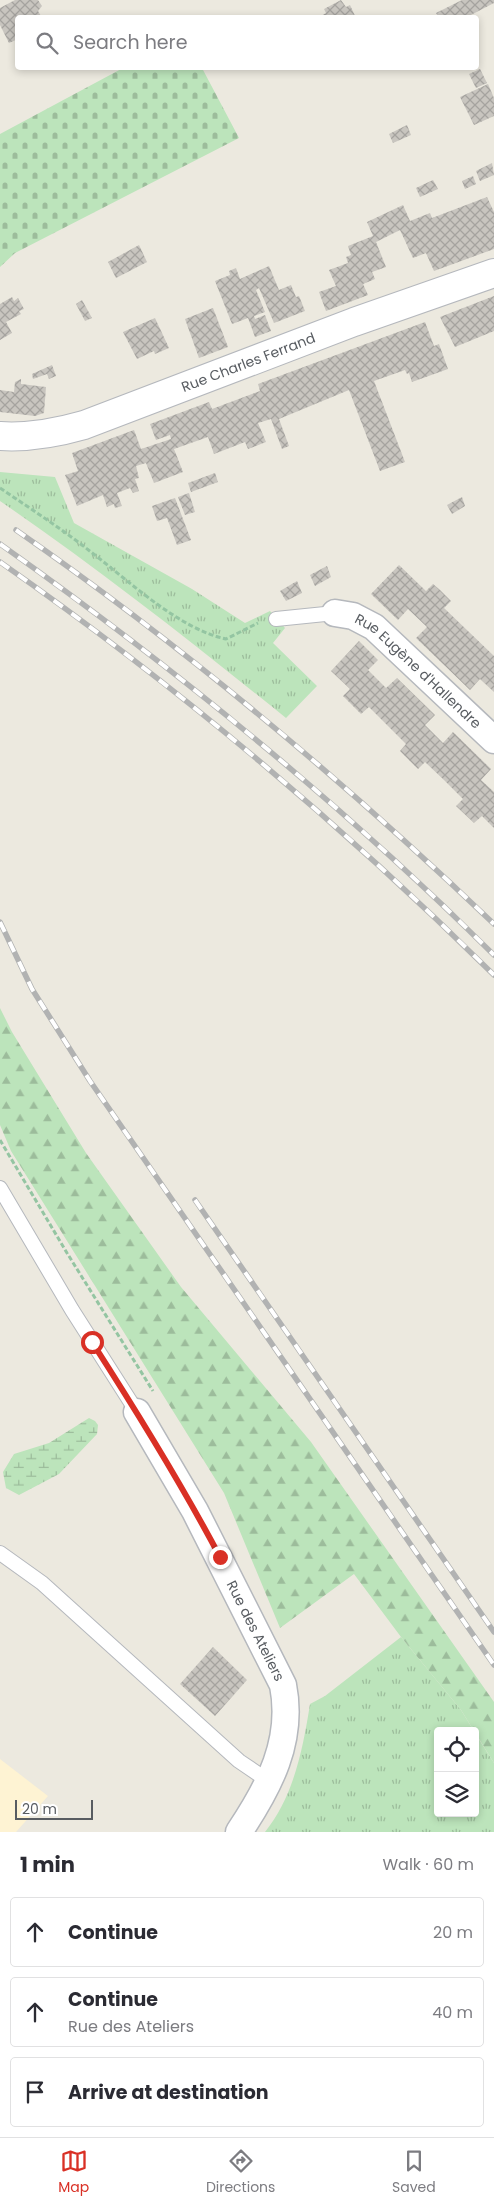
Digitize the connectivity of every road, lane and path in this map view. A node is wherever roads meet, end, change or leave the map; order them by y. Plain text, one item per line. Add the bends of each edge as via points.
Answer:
1 (494, 273) edge
2 (0, 436) edge
3 (0, 488) edge
4 (335, 613) joint
5 (276, 618) joint
6 (494, 740) edge
7 (0, 1188) edge
8 (137, 1412) joint
9 (0, 1553) edge
10 (270, 1782) junction
11 (239, 1832) edge

1 - 2 street, Rue Charles Ferrand via 354,322 84,425 57,433
3 - 5 path via 63,530 160,606 212,635 226,639 262,620
4 - 5 lane
4 - 6 street, Rue Eugène d'Hallendre via 353,616 374,627
7 - 8 lane
8 - 10 street, Rue des Ateliers via 195,1511 283,1685 286,1701 283,1741
9 - 10 lane via 42,1583 238,1761
10 - 11 street, Rue des Ateliers

